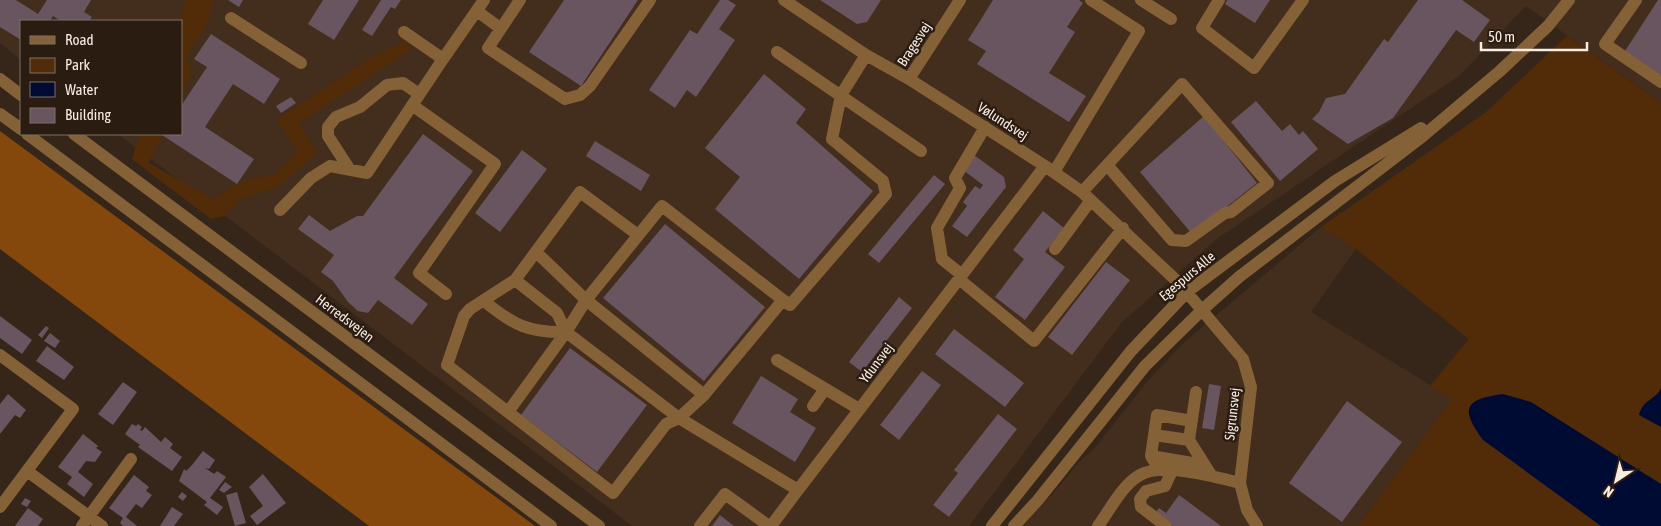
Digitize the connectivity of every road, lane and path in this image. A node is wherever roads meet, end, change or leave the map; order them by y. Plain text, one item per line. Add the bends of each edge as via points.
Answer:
1 (520, 0) edge
2 (650, 0) edge
3 (784, 0) edge
4 (960, 0) edge
5 (1091, 0) edge
6 (1141, 0) edge
7 (1219, 0) edge
8 (1302, 0) edge
9 (1570, 0) edge
10 (1636, 0) edge
11 (480, 5) edge
12 (231, 18) dead end
13 (1171, 18) dead end
14 (500, 28) junction
15 (404, 32) dead end
16 (777, 52) dead end
17 (866, 55) junction
18 (443, 59) junction
19 (301, 63) dead end
20 (0, 79) edge
21 (909, 79) junction
22 (1661, 82) edge
23 (20, 94) edge
24 (841, 95) junction
25 (416, 100) junction
26 (1455, 107) junction
27 (0, 114) edge
28 (20, 128) edge
29 (985, 128) junction
30 (28, 135) edge
31 (75, 135) edge
32 (921, 151) dead end
33 (1107, 166) junction
34 (1049, 169) junction
35 (350, 170) junction
36 (1086, 196) junction
37 (280, 210) dead end
38 (1123, 228) junction
39 (638, 235) junction
40 (1055, 249) dead end
41 (536, 252) junction
42 (961, 277) junction
43 (515, 280) junction
44 (1187, 292) junction
45 (446, 294) dead end
46 (586, 300) junction
47 (783, 300) junction
48 (484, 301) junction
49 (1202, 310) junction
50 (566, 332) junction
51 (0, 355) edge
52 (777, 360) dead end
53 (825, 389) junction
54 (1196, 392) dead end
55 (704, 395) junction
56 (813, 406) dead end
57 (859, 410) junction
58 (508, 412) junction
59 (679, 418) junction
60 (1192, 421) junction
61 (1154, 435) junction
62 (1189, 440) junction
63 (1151, 456) junction
64 (131, 459) dead end
65 (1166, 470) junction
66 (1208, 470) junction
67 (27, 471) junction
68 (1240, 483) junction
69 (798, 490) junction
70 (0, 508) edge
71 (85, 521) edge
72 (102, 526) edge
73 (551, 526) edge
74 (598, 526) edge
75 (700, 526) edge
76 (770, 526) edge
77 (992, 526) edge
78 (1014, 526) edge
79 (1098, 526) edge
80 (1166, 526) edge
81 (1257, 526) edge

1 - 14 street
2 - 14 street via 590,86 580,95 565,99 488,48
3 - 17 street, Vølundsvej
4 - 21 street, Bragesvej
5 - 34 street, Ydunsvej via 1139,32
6 - 13 street
7 - 8 street via 1202,28 1254,68
9 - 26 street, Egespurs Alle via 1528,46
10 - 22 street via 1605,44
11 - 14 street
11 - 18 street
12 - 19 street
15 - 18 street
16 - 24 street
17 - 21 street, Vølundsvej
17 - 24 street
18 - 25 street
20 - 23 street
21 - 29 street, Vølundsvej
24 - 32 street
24 - 47 street via 832,139 883,181 886,194 790,305
25 - 35 street via 367,173
25 - 35 street via 403,83 387,85 360,107 336,116 328,127 328,136
25 - 45 street via 495,164 419,273
26 - 44 street, Egespurs Alle via 1335,182
26 - 49 street, Egespurs Alle via 1423,136 1239,277
27 - 28 street
29 - 34 street, Vølundsvej
29 - 42 street via 955,178 960,188 936,228 942,259
30 - 73 street
31 - 74 street, Herredsvejen
33 - 33 street via 1182,84 1268,183 1232,212 1225,213 1186,241 1172,240
33 - 36 street
34 - 36 street, Vølundsvej
34 - 42 street, Ydunsvej
35 - 37 street via 330,166 311,178
36 - 38 street, Vølundsvej
36 - 40 street
38 - 42 street via 1034,341
38 - 44 street, Vølundsvej
39 - 41 street via 580,192
39 - 46 street
39 - 47 street via 662,206
41 - 43 street
41 - 46 street
42 - 57 street, Ydunsvej
43 - 48 street
43 - 50 street via 557,313
44 - 49 street, Sigrunsvej
44 - 77 street, Egespurs Alle via 1131,351
46 - 50 street
46 - 55 street
47 - 55 street
48 - 50 street via 521,326 540,333
48 - 58 street via 464,316 447,365
49 - 68 street, Sigrunsvej via 1244,359 1249,373 1252,387
49 - 78 street, Egespurs Alle via 1145,366
50 - 58 street
50 - 59 street
51 - 67 street via 73,409
52 - 53 street
53 - 56 street
53 - 57 street
54 - 60 street
55 - 59 street
57 - 69 street, Ydunsvej
58 - 59 street via 613,493 666,424
59 - 69 street
60 - 61 street via 1157,415
60 - 62 street
61 - 62 street
61 - 63 street
62 - 66 street
63 - 65 street
63 - 66 street
64 - 71 street
65 - 66 street
65 - 79 street via 1142,474 1132,481
65 - 80 street via 1165,486 1146,492 1140,498 1141,507
66 - 68 street
67 - 70 street
67 - 71 street
68 - 81 street, Sigrunsvej via 1247,510
69 - 76 street, Ydunsvej
71 - 72 street
75 - 76 street via 725,494

